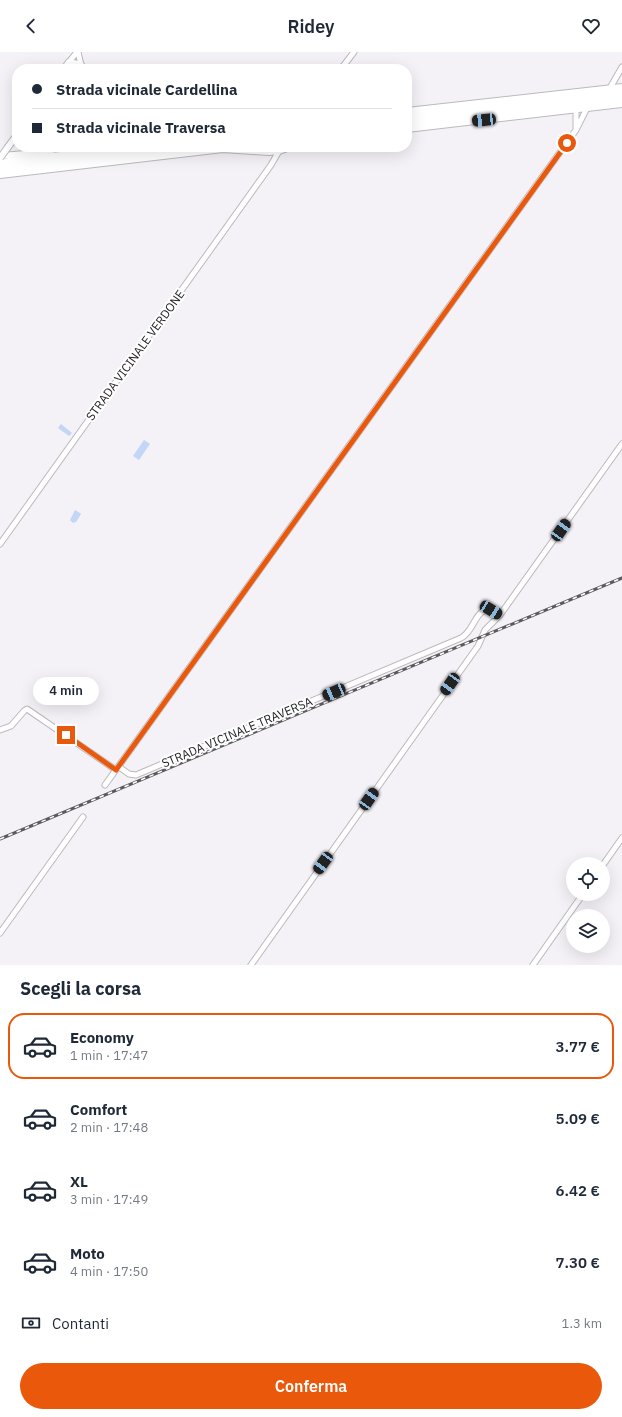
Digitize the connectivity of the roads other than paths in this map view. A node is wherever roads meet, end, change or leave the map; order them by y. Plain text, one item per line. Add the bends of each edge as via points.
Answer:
1 (78, 52) edge
2 (354, 52) edge
3 (69, 62) joint
4 (74, 64) edge
5 (81, 64) edge
6 (346, 64) edge
7 (621, 68) edge
8 (622, 76) edge
9 (622, 87) edge
10 (610, 88) junction
11 (622, 92) edge
12 (622, 99) edge
13 (622, 104) edge
14 (587, 108) junction
15 (412, 110) edge
16 (576, 110) junction
17 (412, 115) edge
18 (412, 122) edge
19 (412, 127) edge
20 (576, 130) junction
21 (12, 141) edge
22 (40, 152) edge
23 (81, 152) edge
24 (94, 152) edge
25 (153, 152) edge
26 (197, 152) edge
27 (269, 152) edge
28 (278, 152) edge
29 (69, 155) junction
30 (0, 157) edge
31 (0, 163) edge
32 (271, 165) junction
33 (0, 169) edge
34 (0, 175) edge
35 (622, 444) edge
36 (0, 544) edge
37 (500, 615) junction
38 (0, 730) edge
39 (117, 769) junction
40 (105, 785) dead end
41 (83, 817) dead end
42 (622, 838) edge
43 (609, 857) edge
44 (578, 901) edge
45 (0, 933) edge
46 (251, 965) edge
47 (532, 965) edge

1 - 3 street
1 - 5 street
2 - 6 street
3 - 4 street
7 - 8 street
7 - 10 street
9 - 10 street
10 - 15 street
11 - 17 highway
12 - 18 highway
13 - 14 street
14 - 16 street
14 - 20 street
16 - 19 street
16 - 20 street
20 - 39 street
21 - 30 street, bridge
22 - 30 street
23 - 29 highway
24 - 29 highway
25 - 33 highway
26 - 34 street
27 - 32 street
28 - 32 street, STRADA VICINALE VERDONE
29 - 31 highway
32 - 36 street, STRADA VICINALE VERDONE
35 - 37 street
37 - 39 street, STRADA VICINALE TRAVERSA via 491,610 484,610 468,634 461,638 136,775
37 - 46 street via 484,630 478,646
38 - 39 street, STRADA VICINALE TRAVERSA via 11,726 28,709
39 - 40 street
41 - 45 street
42 - 43 street
44 - 47 street

